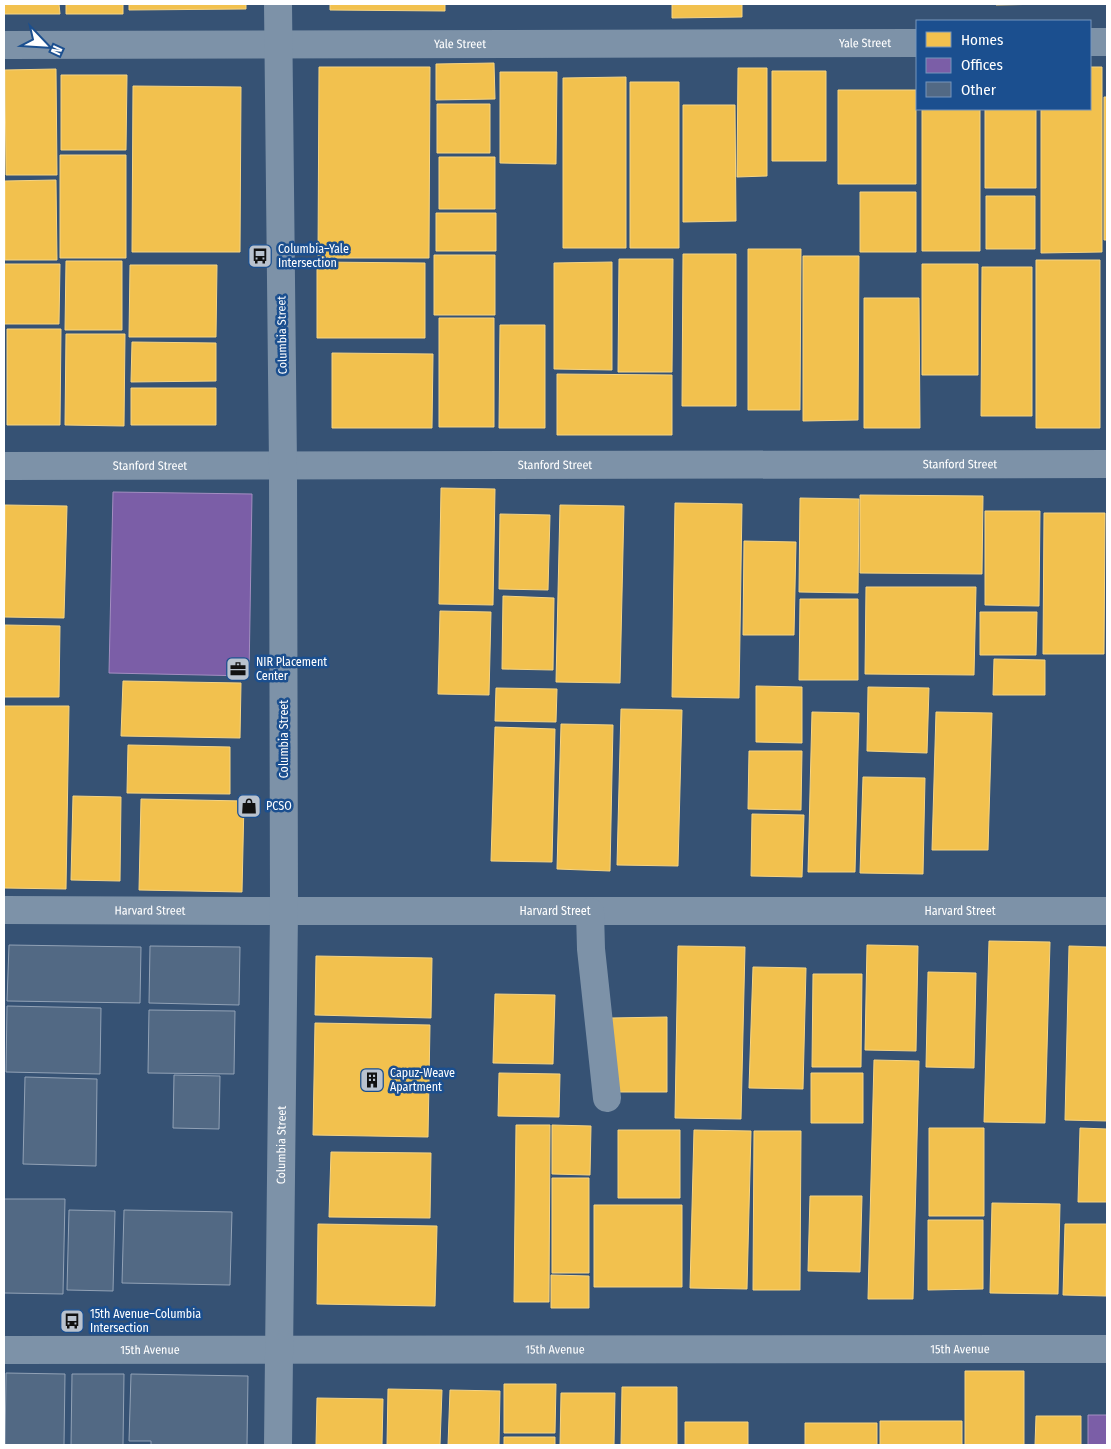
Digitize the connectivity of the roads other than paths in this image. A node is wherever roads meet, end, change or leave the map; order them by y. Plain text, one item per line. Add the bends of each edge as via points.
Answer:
1 (278, 4) edge
2 (1091, 42) edge
3 (1107, 42) edge
4 (916, 43) edge
5 (4, 45) edge
6 (278, 45) junction
7 (1107, 464) edge
8 (284, 465) junction
9 (4, 466) edge
10 (4, 910) edge
11 (1107, 911) edge
12 (284, 912) junction
13 (590, 912) junction
14 (606, 1098) dead end
15 (1107, 1349) edge
16 (4, 1350) edge
17 (279, 1350) junction
18 (278, 1445) edge

1 - 6 street, Columbia Street
2 - 3 street
4 - 6 street, Yale Street
5 - 6 street, Yale Street
6 - 8 street, Columbia Street
7 - 8 street, Stanford Street
8 - 9 street, Stanford Street
8 - 12 street, Columbia Street
10 - 12 street, Harvard Street
11 - 13 street, Harvard Street
12 - 13 street, Harvard Street
12 - 17 street, Columbia Street
13 - 14 street
15 - 17 street, 15th Avenue
16 - 17 street, 15th Avenue
17 - 18 street, Columbia Street

